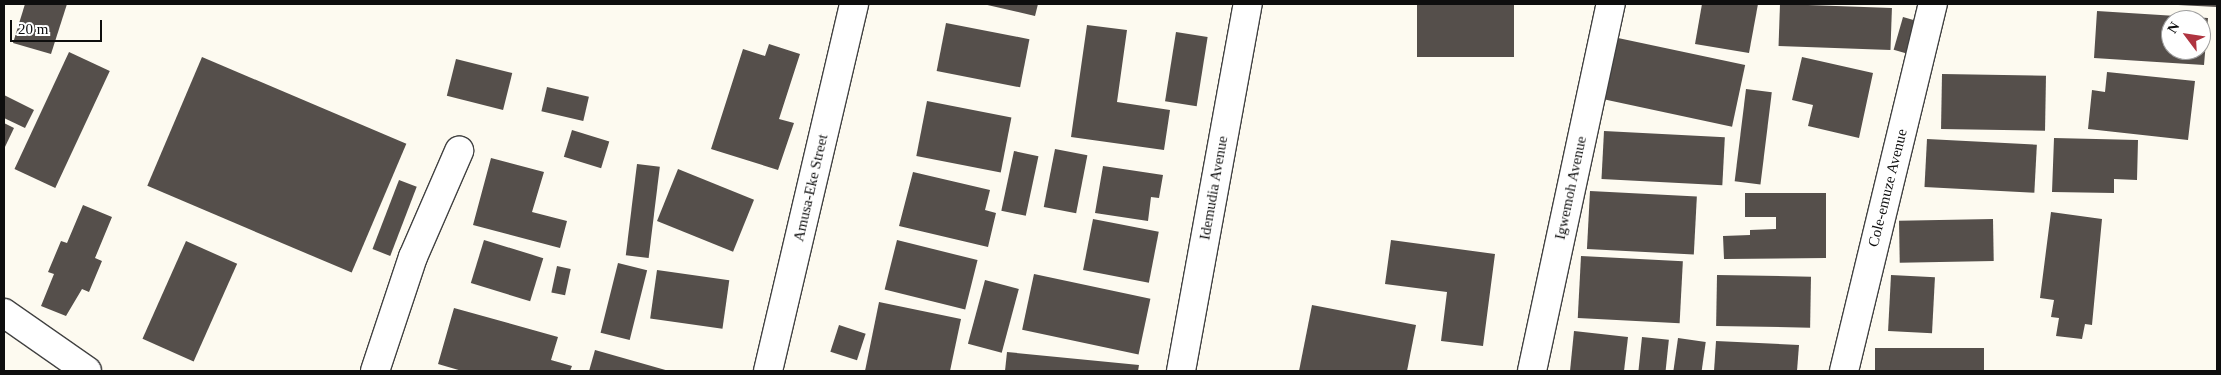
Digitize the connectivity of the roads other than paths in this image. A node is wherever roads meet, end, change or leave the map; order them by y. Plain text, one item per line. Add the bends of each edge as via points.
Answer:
1 (854, 4) edge
2 (1248, 4) edge
3 (1611, 4) edge
4 (1933, 4) edge
5 (459, 151) dead end
6 (4, 313) edge
7 (87, 371) edge
8 (375, 371) edge
9 (768, 371) edge
10 (1181, 371) edge
11 (1532, 371) edge
12 (1844, 371) edge

1 - 9 street, Amusa-Eke Street
2 - 10 street, Idemudia Avenue
3 - 11 street, Igwemoh Avenue
4 - 12 street, Cole-emuze Avenue
5 - 8 street via 413,256
6 - 7 street

